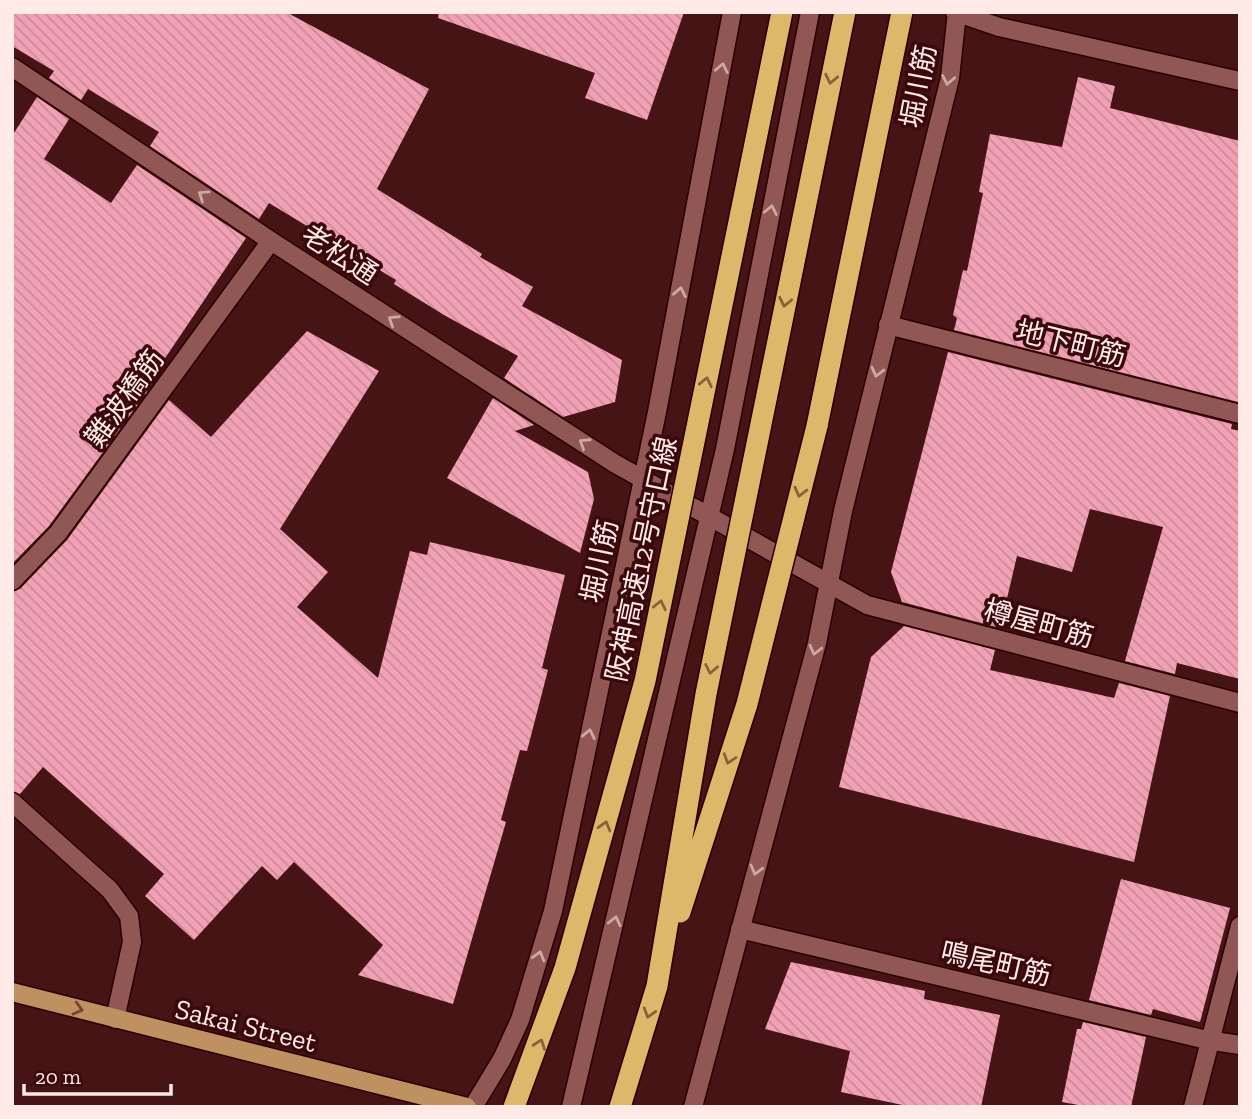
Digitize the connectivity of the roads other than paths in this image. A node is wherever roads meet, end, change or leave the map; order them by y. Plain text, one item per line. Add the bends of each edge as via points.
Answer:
1 (732, 12) edge
2 (782, 12) edge
3 (810, 12) edge
4 (845, 12) edge
5 (902, 12) edge
6 (956, 12) edge
7 (12, 67) edge
8 (1240, 81) edge
9 (271, 241) junction
10 (888, 325) junction
11 (1240, 414) edge
12 (642, 479) junction
13 (709, 517) junction
14 (12, 581) edge
15 (829, 583) junction
16 (1240, 703) edge
17 (12, 802) edge
18 (1240, 926) edge
19 (740, 929) junction
20 (657, 986) junction
21 (12, 992) edge
22 (115, 1019) junction
23 (1212, 1040) junction
24 (1240, 1045) edge
25 (470, 1107) edge
26 (514, 1107) edge
27 (571, 1107) edge
28 (620, 1107) edge
29 (693, 1107) edge
30 (1193, 1107) edge

12 -> 1 street, 堀川筋
26 -> 2 highway, 阪神高速12号守口線, bridge via 565,968 645,681
13 -> 3 street
4 -> 20 highway, bridge via 706,694
5 -> 20 highway, bridge via 817,426 747,704
6 - 8 street via 999,27
6 -> 10 street, 堀川筋 via 950,78
9 -> 7 street, 老松通
12 -> 9 street, 老松通
9 - 14 street, 難波橋筋 via 58,533
10 - 11 street, 地下町筋
10 -> 15 street, 堀川筋
12 - 13 street, 老松通
25 -> 12 street, 堀川筋 via 502,1059 520,1020 553,911
13 - 15 street, 樽屋町筋
27 -> 13 street
15 - 16 street, 樽屋町筋 via 867,605
15 -> 19 street, 堀川筋
17 - 22 street via 110,890 129,916 132,942
18 - 23 street
19 - 23 street, 鳴尾町筋
19 - 29 street, 堀川筋
20 -> 28 highway, bridge
21 -> 22 main road, Sakai Street
22 - 25 main road, Sakai Street
23 - 24 street, 鳴尾町筋
23 - 30 street

